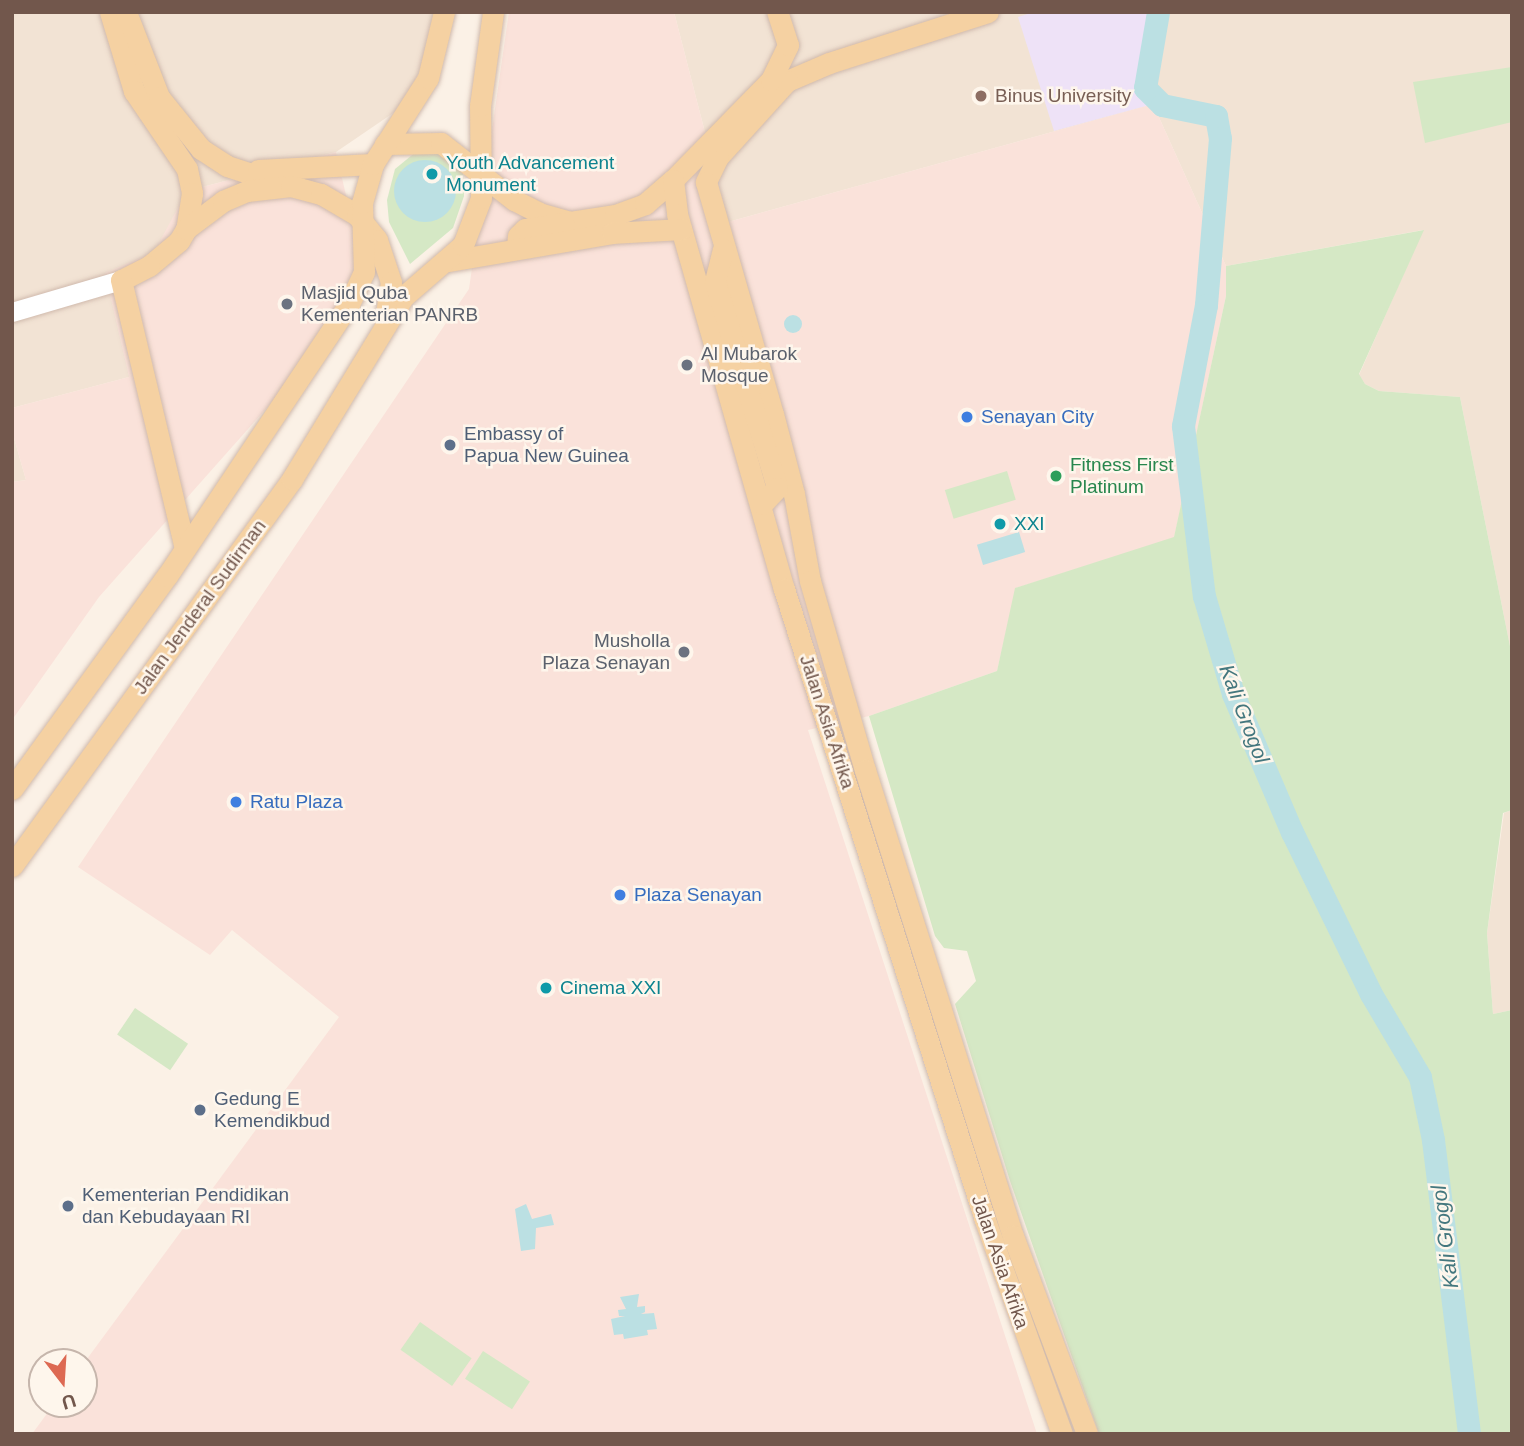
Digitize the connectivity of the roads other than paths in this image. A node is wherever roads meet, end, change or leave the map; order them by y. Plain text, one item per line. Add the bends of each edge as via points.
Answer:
1 (110, 12) edge
2 (126, 12) edge
3 (444, 12) edge
4 (494, 12) edge
5 (777, 12) edge
6 (986, 14) edge
7 (788, 45) junction
8 (829, 63) junction
9 (385, 144) junction
10 (373, 164) junction
11 (242, 170) junction
12 (482, 174) junction
13 (673, 180) junction
14 (291, 187) junction
15 (645, 204) junction
16 (570, 222) junction
17 (365, 224) junction
18 (652, 228) junction
19 (186, 229) junction
20 (681, 229) junction
21 (517, 247) junction
22 (723, 250) junction
23 (449, 261) junction
24 (121, 280) junction
25 (12, 312) edge
26 (377, 340) junction
27 (762, 504) junction
28 (186, 548) junction
29 (12, 789) edge
30 (12, 866) edge
31 (923, 993) junction
32 (1062, 1434) edge
33 (1087, 1434) edge

1 - 19 main road via 134,91 187,169 192,200
2 - 11 main road via 142,62 164,106 214,159
3 - 9 main road via 428,78
4 - 12 main road via 480,106
5 - 7 main road
6 - 8 main road, Jalan Asia Afrika
7 - 8 main road via 804,57
7 - 13 main road via 771,80
8 - 22 main road, Jalan Asia Afrika via 787,81 718,158 706,182
9 - 10 main road
9 - 12 main road via 442,143
10 - 11 main road
10 - 17 main road via 363,197
11 - 14 main road
12 - 16 main road via 526,208
12 - 23 main road via 476,220
13 - 15 main road
13 - 20 main road, Jalan Asia Afrika
14 - 17 main road via 342,204
14 - 19 main road via 235,195
15 - 16 main road via 615,215
15 - 18 main road via 654,215
16 - 21 main road via 525,229 518,236
17 - 26 main road via 381,247 390,274 391,293
17 - 28 main road via 364,272 349,304
18 - 20 main road
18 - 21 main road
19 - 24 main road via 165,256
20 - 27 main road, Jalan Asia Afrika
21 - 23 main road
22 - 27 main road via 715,282 777,488
22 - 31 main road, Jalan Asia Afrika via 794,494 810,581
23 - 26 main road via 403,297
24 - 25 main road
24 - 28 main road
26 - 30 main road, Jalan Jenderal Sudirman via 248,543
27 - 31 main road, Jalan Asia Afrika via 787,599
28 - 29 main road
31 - 32 main road, Jalan Asia Afrika via 985,1220
31 - 33 main road, Jalan Asia Afrika

